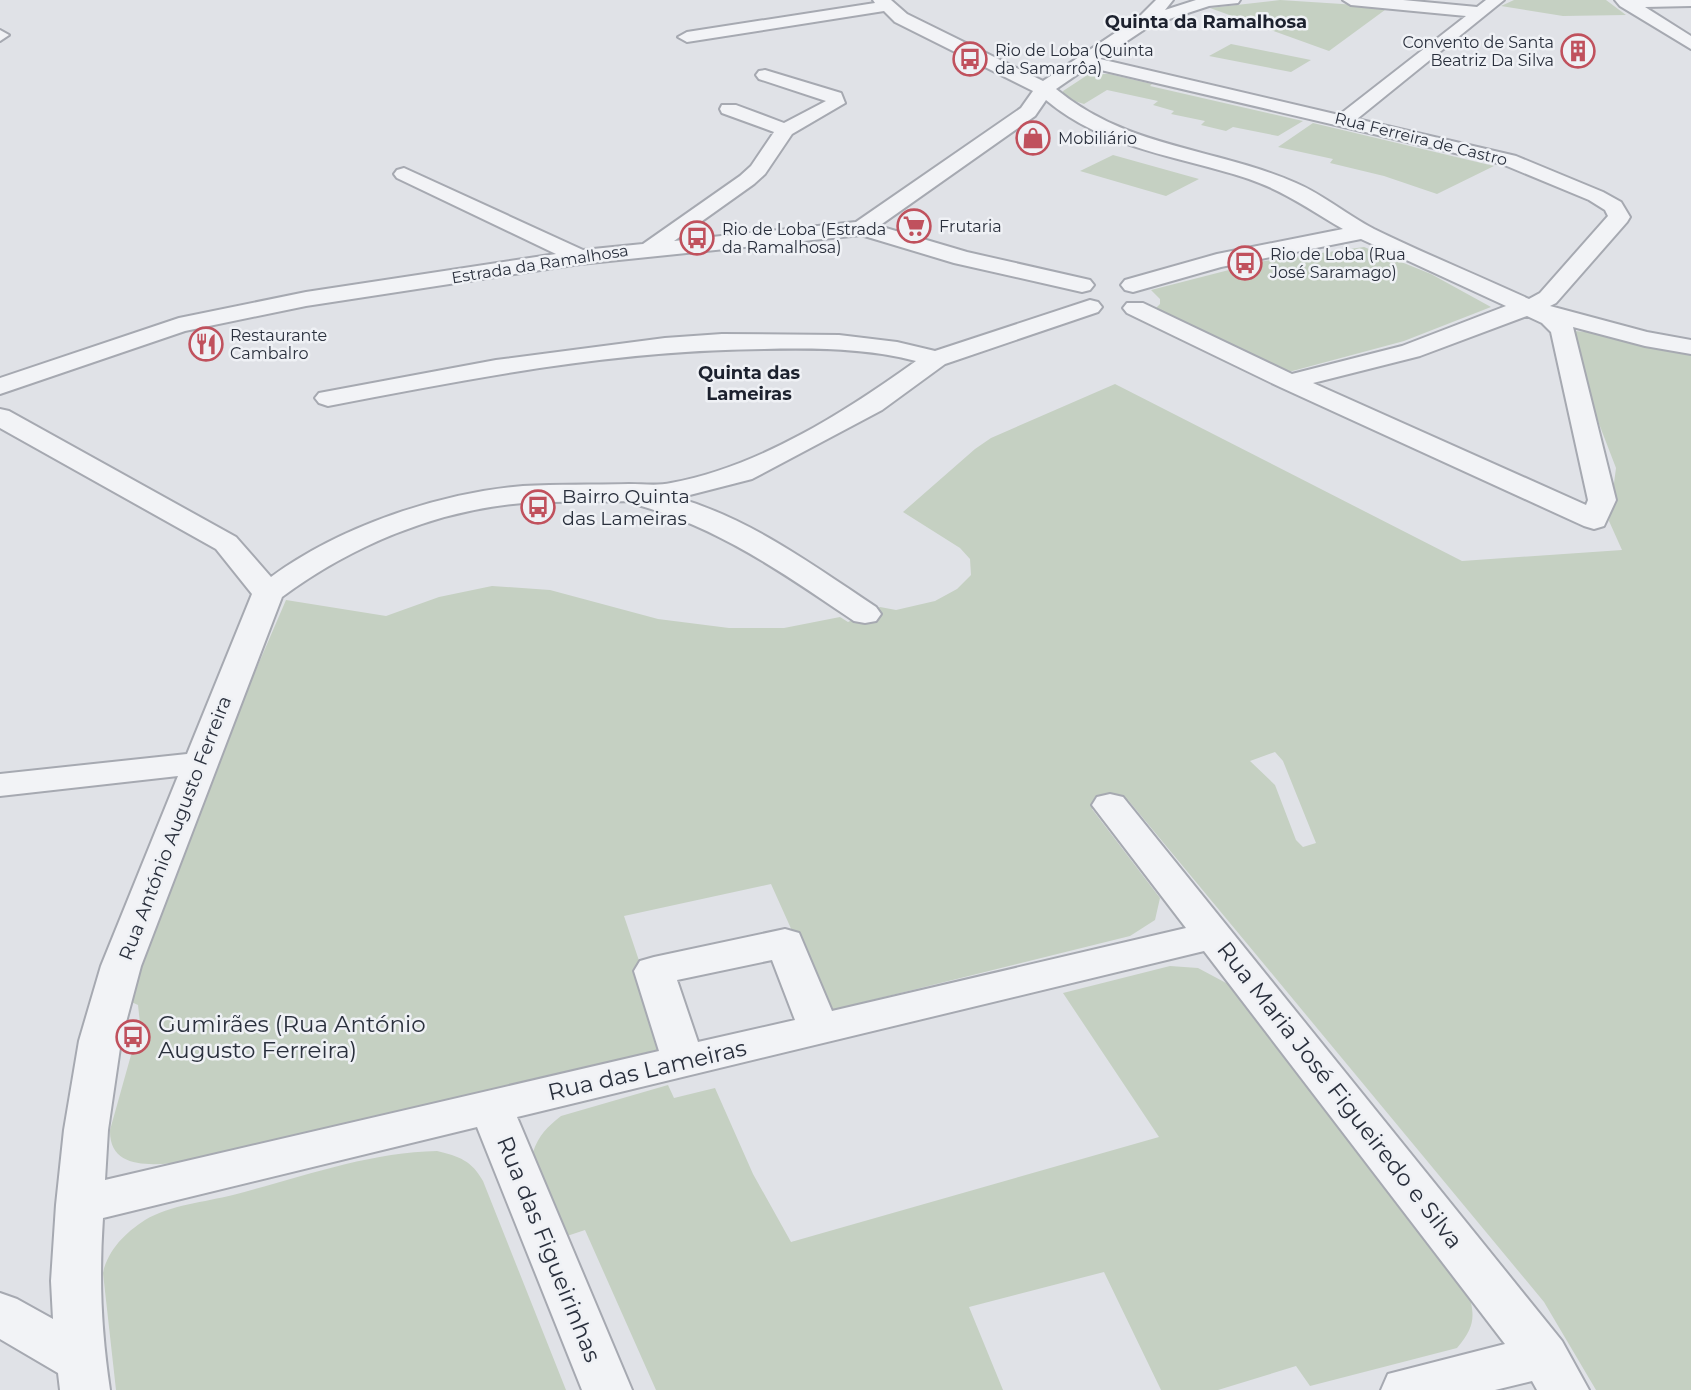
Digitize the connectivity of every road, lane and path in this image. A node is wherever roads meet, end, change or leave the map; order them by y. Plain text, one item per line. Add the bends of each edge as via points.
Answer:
1 (1165, 0) edge
2 (1171, 0) edge
3 (1232, 0) edge
4 (1351, 0) edge
5 (1496, 0) edge
6 (1625, 1) edge
7 (1691, 1) edge
8 (1211, 2) edge
9 (884, 3) edge
10 (1480, 12) junction
11 (1144, 21) junction
12 (687, 37) dead end
13 (1691, 44) edge
14 (1085, 61) junction
15 (765, 75) dead end
16 (1044, 89) junction
17 (729, 109) dead end
18 (1028, 112) junction
19 (1344, 120) junction
20 (1087, 123) junction
21 (785, 130) junction
22 (404, 174) dead end
23 (862, 228) junction
24 (1364, 232) junction
25 (648, 248) junction
26 (580, 257) junction
27 (1109, 291) junction
28 (1530, 308) junction
29 (1691, 347) edge
30 (936, 359) junction
31 (1289, 382) junction
32 (0, 386) edge
33 (328, 398) dead end
34 (0, 417) edge
35 (742, 473) junction
36 (618, 494) junction
37 (737, 531) junction
38 (268, 593) junction
39 (865, 614) dead end
40 (201, 763) junction
41 (0, 785) edge
42 (1110, 804) dead end
43 (1215, 935) junction
44 (820, 1029) junction
45 (684, 1062) junction
46 (491, 1107) junction
47 (79, 1206) junction
48 (0, 1314) edge
49 (1554, 1373) edge
50 (83, 1375) edge
51 (607, 1390) edge
52 (1406, 1390) edge

1 - 11 street
2 - 8 street
3 - 8 street
4 - 10 street
5 - 10 street
6 - 7 street
6 - 13 street
8 - 11 street
9 - 12 street
9 - 16 street via 901,18
10 - 19 street
11 - 14 street, Estrada da Ramalhosa
14 - 16 street, Estrada da Ramalhosa
14 - 19 street, Rua Ferreira de Castro
15 - 21 street via 836,100
16 - 18 street, Estrada da Ramalhosa
16 - 20 street
17 - 21 street
18 - 20 street
18 - 23 street, Estrada da Ramalhosa
19 - 28 street, Rua Ferreira de Castro via 1510,160 1614,206 1619,217 1548,298
20 - 24 street via 1289,188
21 - 25 street via 747,180
22 - 26 street
23 - 25 street, Estrada da Ramalhosa
23 - 27 street
24 - 27 street via 1233,257
24 - 28 street
25 - 26 street, Estrada da Ramalhosa
26 - 32 street, Estrada da Ramalhosa via 306,299 179,326
27 - 30 street
27 - 31 street
28 - 29 street
28 - 31 street via 1410,351
28 - 31 street via 1563,330 1602,500 1594,520
30 - 33 street via 899,348 848,343 715,341 511,364
30 - 35 street via 873,404
34 - 38 street via 226,543
35 - 36 street via 670,492
35 - 37 street via 732,498
36 - 37 street via 681,508
36 - 38 street via 521,495 411,518 351,542 302,568
37 - 39 street
38 - 40 street, Rua António Augusto Ferreira
40 - 41 street
40 - 47 street, Rua António Augusto Ferreira via 106,1015
42 - 43 street, Rua Maria José Figueiredo e Silva
43 - 44 street, Rua das Lameiras
43 - 49 street, Rua Maria José Figueiredo e Silva
44 - 45 street, Rua das Lameiras
44 - 45 street via 785,943 654,971
45 - 46 street, Rua das Lameiras
46 - 47 street, Rua das Lameiras
46 - 51 street, Rua das Figueirinhas
47 - 50 street, Rua António Augusto Ferreira via 75,1281
48 - 50 street
49 - 52 street

